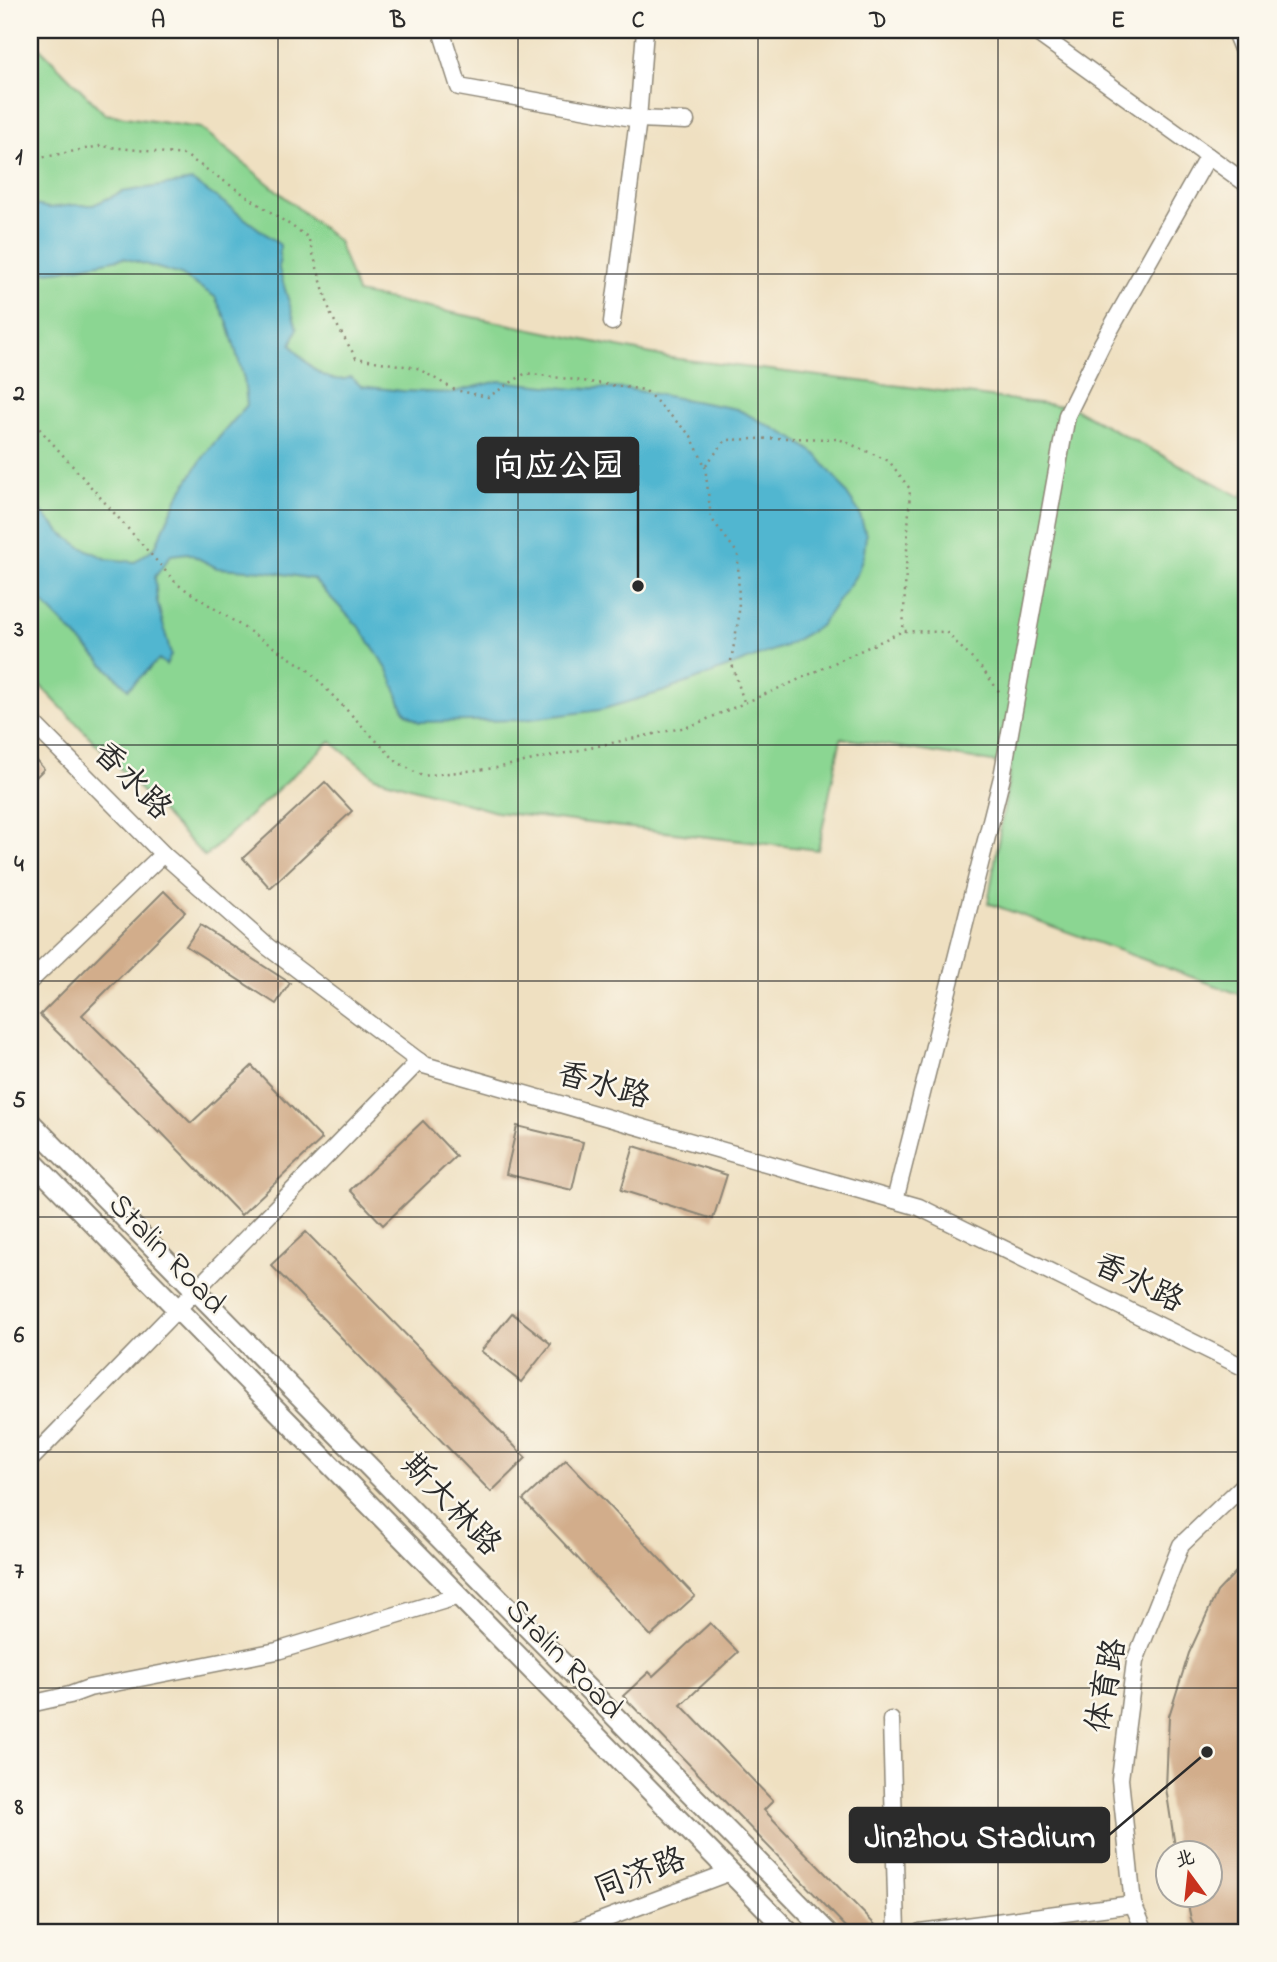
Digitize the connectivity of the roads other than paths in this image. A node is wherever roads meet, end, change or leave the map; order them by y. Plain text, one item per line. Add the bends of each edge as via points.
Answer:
1 (441, 30) edge
2 (645, 30) edge
3 (1033, 30) edge
4 (1238, 30) edge
5 (1247, 52) edge
6 (638, 119) junction
7 (687, 121) dead end
8 (1208, 156) junction
9 (1247, 184) edge
10 (612, 321) dead end
11 (30, 720) edge
12 (163, 854) junction
13 (30, 981) edge
14 (419, 1061) junction
15 (30, 1122) edge
16 (30, 1159) edge
17 (895, 1200) junction
18 (197, 1290) junction
19 (177, 1309) junction
20 (1247, 1369) edge
21 (30, 1460) edge
22 (1247, 1482) edge
23 (459, 1596) junction
24 (30, 1704) edge
25 (891, 1720) dead end
26 (730, 1872) junction
27 (1133, 1904) junction
28 (571, 1932) edge
29 (789, 1932) edge
30 (827, 1932) edge
31 (897, 1932) edge
32 (920, 1932) edge
33 (1144, 1932) edge

1 - 6 street via 459,88
2 - 6 street
3 - 8 street
4 - 5 highway
6 - 7 street
6 - 10 street
8 - 9 street
8 - 17 street via 1067,415 1002,777
11 - 12 street, 香水路
12 - 13 street
12 - 14 street, 香水路 via 268,947
14 - 17 street, 香水路
14 - 18 street
15 - 18 main road, 斯大林路
16 - 19 main road, Stalin Road
17 - 20 street, 香水路 via 919,1207
18 - 19 street
18 - 30 main road, 斯大林路
19 - 21 street
19 - 23 main road, Stalin Road
22 - 27 street, 体育路 via 1181,1545 1135,1661 1120,1779
23 - 24 street via 277,1651
23 - 26 main road, Stalin Road
25 - 31 street
26 - 28 street, 同济路
26 - 29 main road, Stalin Road
27 - 32 street
27 - 33 street, 体育路

